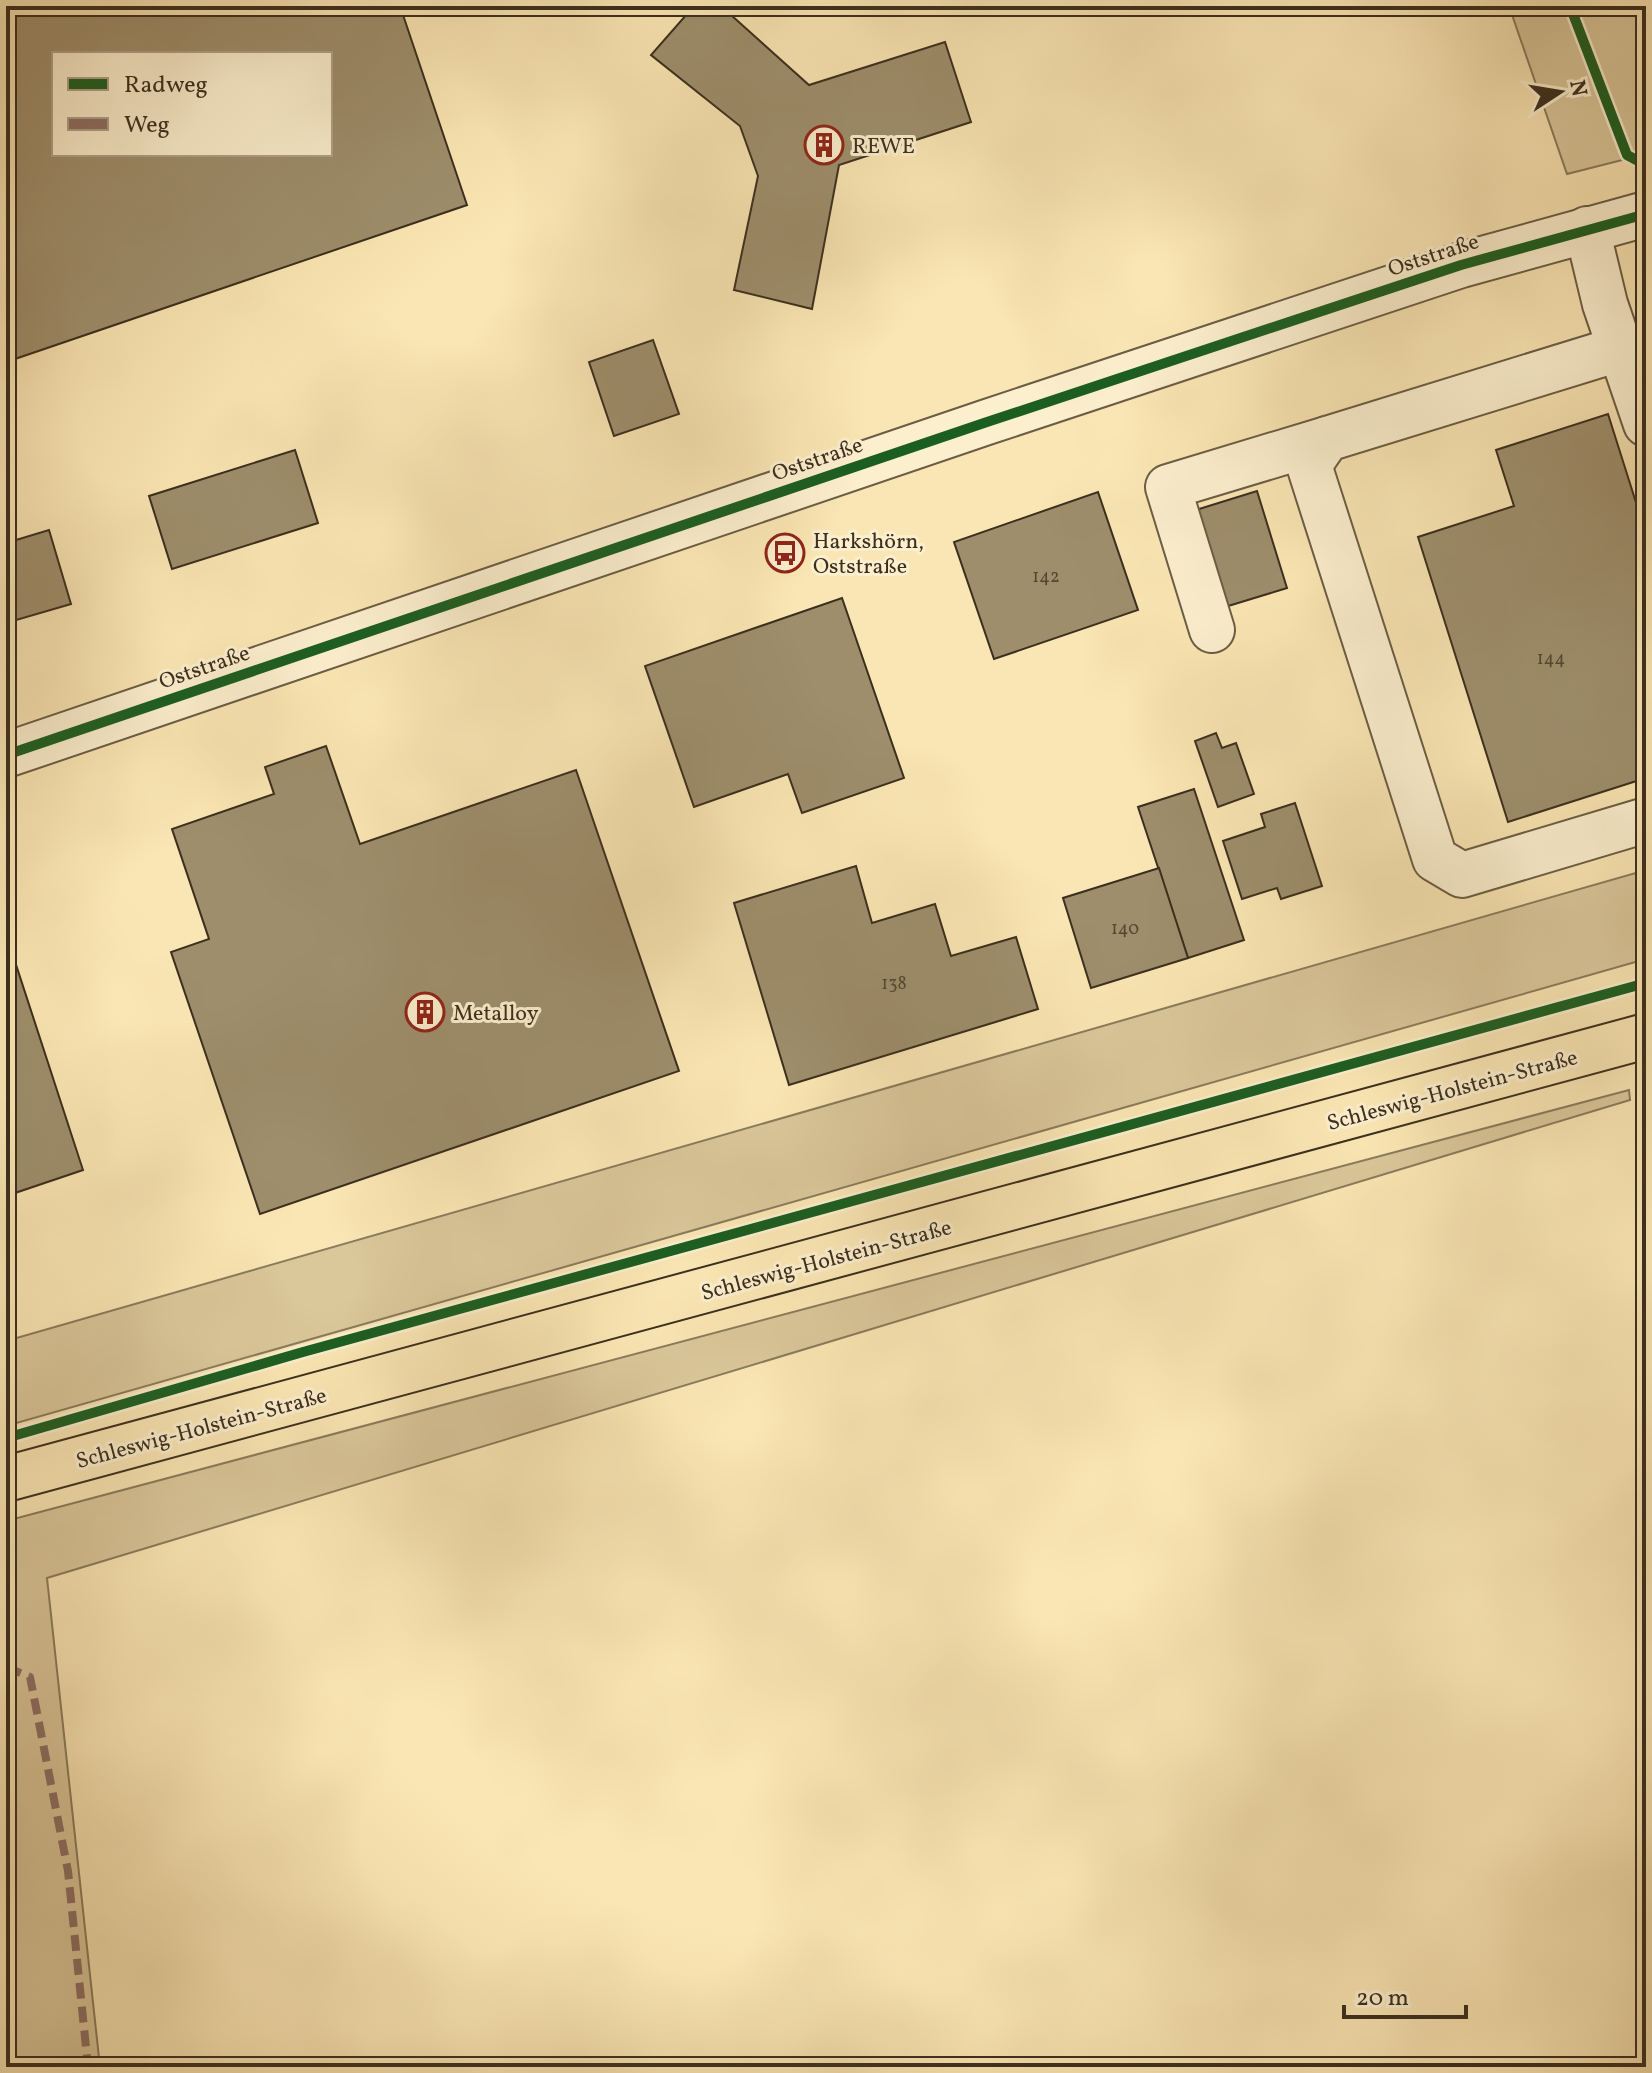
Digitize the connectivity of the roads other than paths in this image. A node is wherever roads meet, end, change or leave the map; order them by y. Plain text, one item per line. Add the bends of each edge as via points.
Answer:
1 (1646, 214) edge
2 (1587, 229) junction
3 (1622, 348) junction
4 (1646, 424) edge
5 (1327, 439) junction
6 (1212, 630) dead end
7 (6, 755) edge
8 (1646, 820) edge
9 (1646, 1036) edge
10 (6, 1479) edge

1 - 2 street, Oststraße
2 - 3 street
2 - 7 street, Oststraße via 1461,265 987,422
3 - 4 street
3 - 5 street
5 - 6 street via 1168,487
5 - 8 street via 1309,465 1435,859 1462,875
9 - 10 main road, Schleswig-Holstein-Straße

